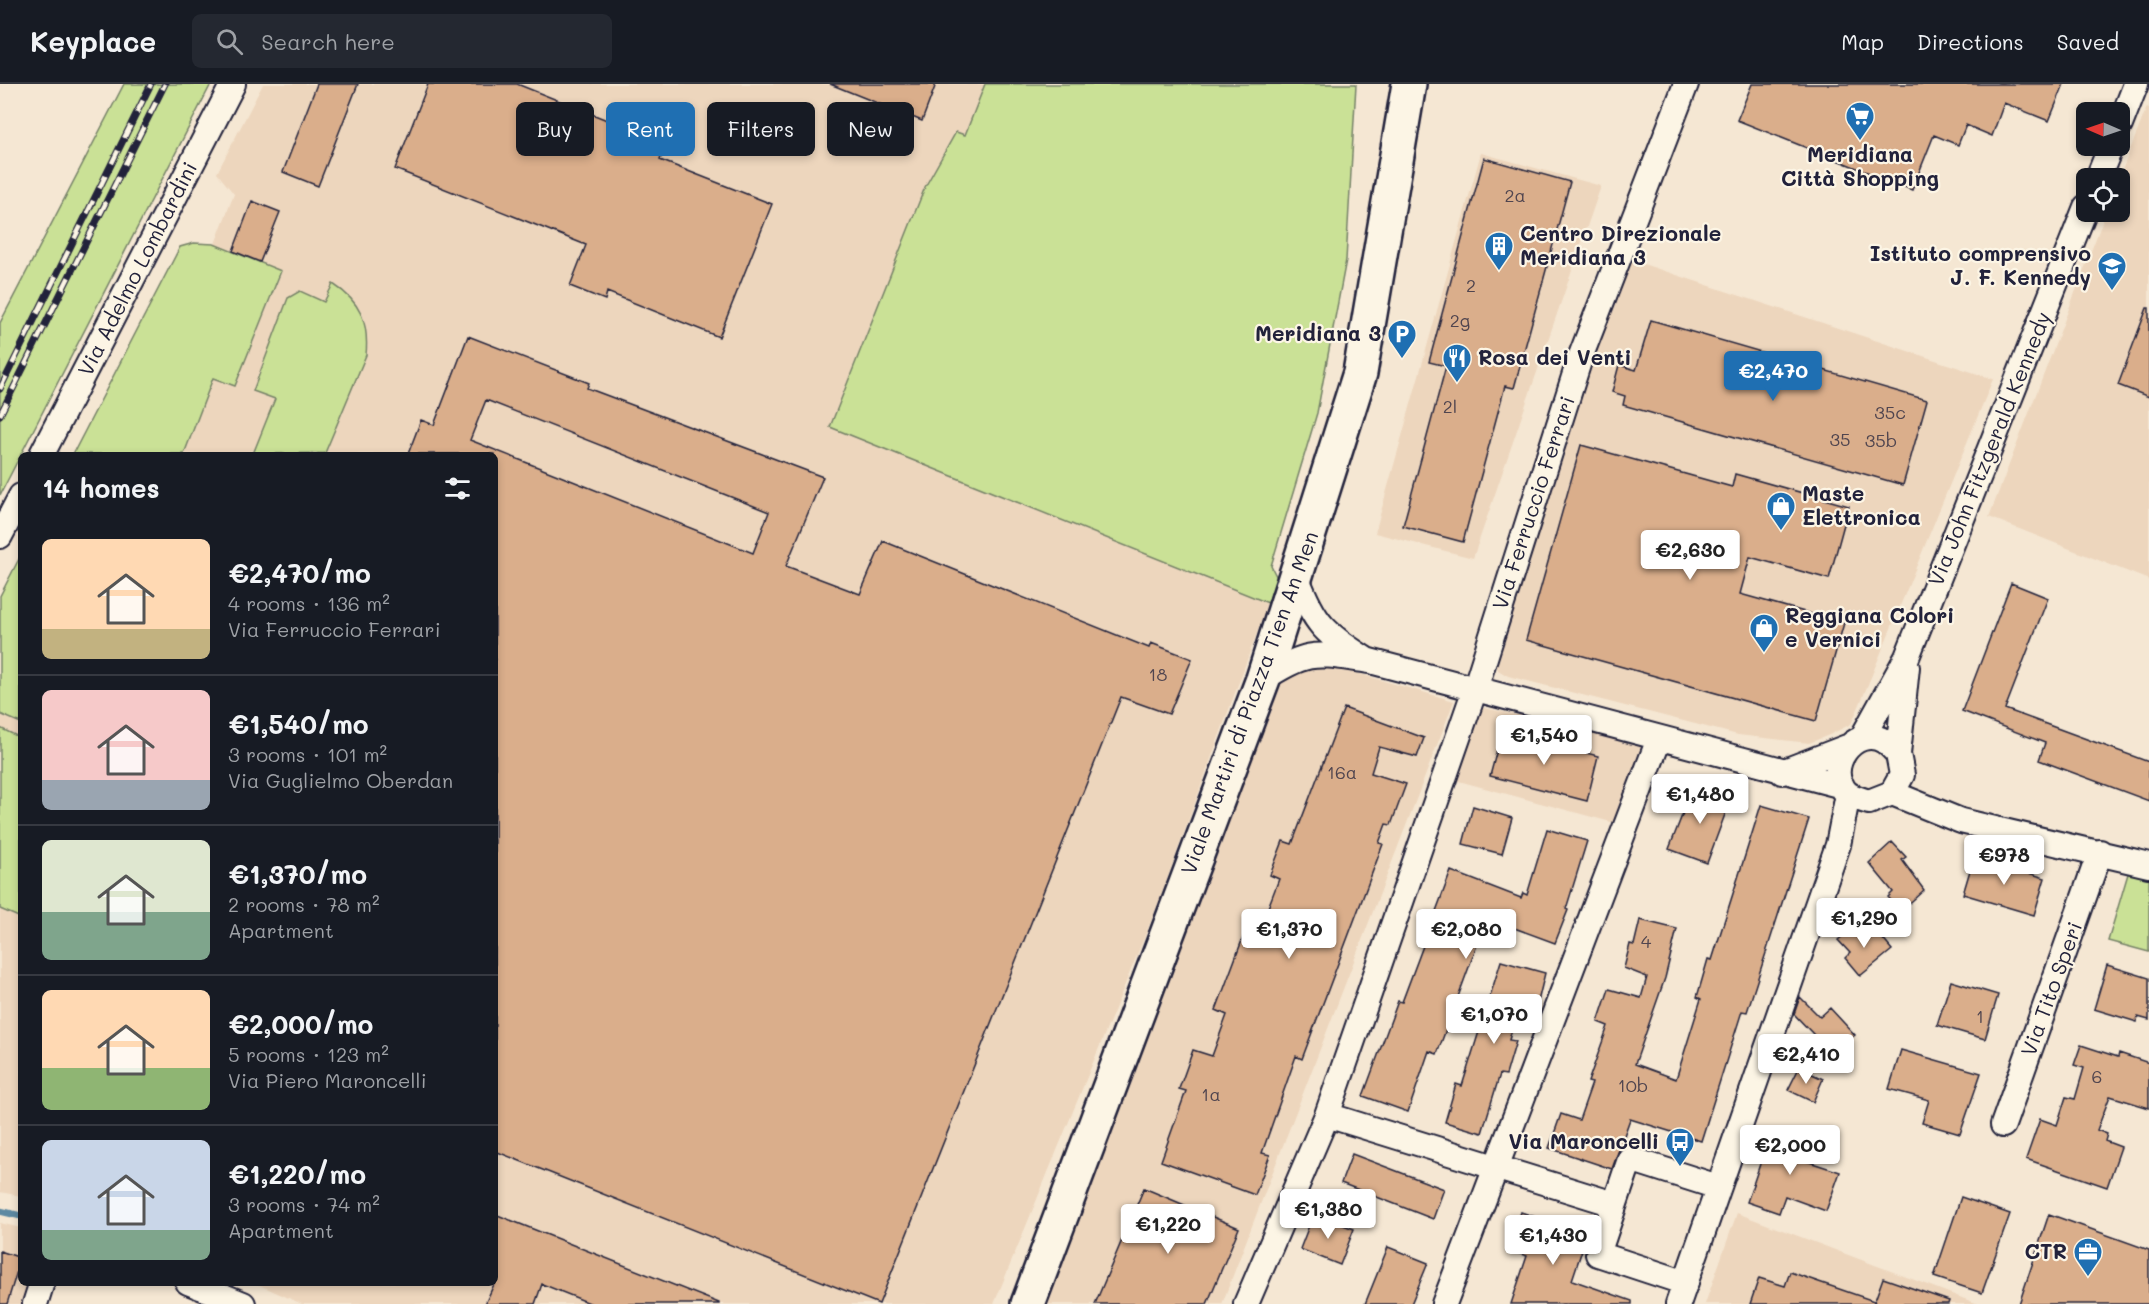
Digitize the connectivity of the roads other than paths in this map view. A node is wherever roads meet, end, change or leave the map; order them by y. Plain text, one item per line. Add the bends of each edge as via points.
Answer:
1 (233, 84) edge
2 (1409, 84) edge
3 (1686, 84) edge
4 (2136, 84) edge
5 (2129, 102) edge
6 (2080, 222) edge
7 (43, 452) edge
8 (18, 502) edge
9 (0, 536) edge
10 (1297, 578) junction
11 (1907, 657) junction
12 (1370, 662) junction
13 (1263, 679) junction
14 (1475, 689) junction
15 (1659, 739) junction
16 (1854, 742) junction
17 (1782, 772) junction
18 (1897, 774) junction
19 (1853, 794) junction
20 (2100, 852) junction
21 (2149, 865) edge
22 (1328, 1115) junction
23 (2003, 1125) dead end
24 (1496, 1167) junction
25 (1718, 1187) junction
26 (1614, 1204) junction
27 (41, 1286) edge
28 (198, 1286) edge
29 (1682, 1293) edge
30 (35, 1304) edge
31 (243, 1304) edge
32 (1028, 1304) edge
33 (1246, 1304) edge
34 (1444, 1304) edge

1 - 7 street, Via Adelmo Lombardini
2 - 10 main road, Viale Martiri di Piazza Tien An Men via 1360,373
3 - 14 street, Via Ferruccio Ferrari via 1580,358
4 - 5 street
6 - 11 street, Via John Fitzgerald Kennedy
8 - 9 street
10 - 12 street via 1310,612 1331,636
10 - 13 main road, Viale Martiri di Piazza Tien An Men
11 - 16 street, Via John Fitzgerald Kennedy
11 - 18 street, Via John Fitzgerald Kennedy
12 - 13 street via 1312,654 1290,661
12 - 14 street
13 - 32 main road, Viale Martiri di Piazza Tien An Men
14 - 15 street
14 - 22 street, Via Ferruccio Ferrari
15 - 17 street
15 - 24 street
16 - 17 street
16 - 18 street via 1883,740
16 - 19 street, Via John Fitzgerald Kennedy via 1838,765
17 - 19 street
18 - 19 street
18 - 20 street via 1961,821
19 - 25 street, Via John Fitzgerald Kennedy
20 - 21 street
20 - 23 street, Via Tito Speri
22 - 24 street
22 - 33 street, Via Ferruccio Ferrari
24 - 26 street
24 - 34 street
25 - 26 street via 1630,1159
25 - 29 street, Via John Fitzgerald Kennedy
26 - 29 street via 1598,1254
27 - 30 street
28 - 31 street

